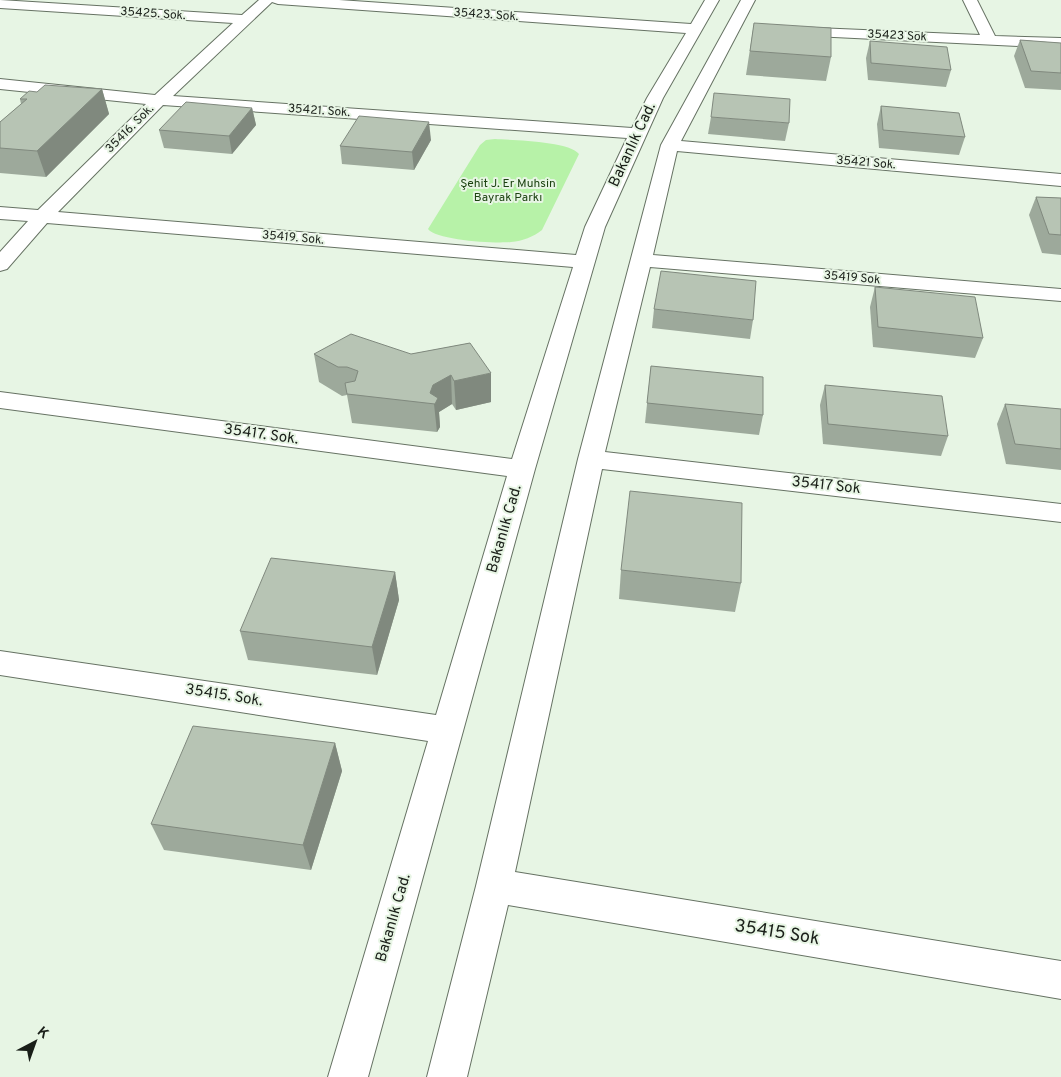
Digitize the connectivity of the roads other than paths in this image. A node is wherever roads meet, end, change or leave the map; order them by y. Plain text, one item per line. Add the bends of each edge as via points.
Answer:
1 (267, 0) edge
2 (278, 0) edge
3 (712, 0) edge
4 (748, 0) edge
5 (970, 0) edge
6 (0, 4) edge
7 (450, 6) edge
8 (247, 20) junction
9 (694, 29) junction
10 (782, 30) edge
11 (990, 40) junction
12 (1061, 43) edge
13 (0, 84) edge
14 (159, 100) junction
15 (638, 134) junction
16 (670, 145) junction
17 (1061, 180) edge
18 (0, 213) edge
19 (42, 217) junction
20 (642, 260) junction
21 (585, 262) junction
22 (0, 265) edge
23 (1061, 295) edge
24 (0, 400) edge
25 (591, 459) junction
26 (522, 469) junction
27 (1061, 512) edge
28 (0, 663) edge
29 (448, 730) junction
30 (494, 886) junction
31 (1061, 980) edge
32 (348, 1077) edge
33 (447, 1077) edge

1 - 8 street, 35416. Sok.
2 - 7 street, 35423. Sok.
3 - 9 street, Bakanlık Cad.
4 - 16 street via 743,29
5 - 11 street
6 - 8 street, 35425. Sok.
7 - 9 street, 35423. Sok.
8 - 14 street, 35416. Sok.
9 - 15 street, Bakanlık Cad.
10 - 11 street, 35423 Sok
11 - 12 street, 35423 Sok
13 - 14 street, 35421. Sok.
14 - 15 street, 35421. Sok.
14 - 19 street, 35416. Sok.
15 - 21 street, Bakanlık Cad. via 596,227
16 - 17 street, 35421 Sok.
16 - 20 street
18 - 19 street, 35419. Sok.
19 - 21 street, 35419. Sok.
19 - 22 street, 35416. Sok.
20 - 23 street, 35419 Sok
20 - 25 street
21 - 26 street, Bakanlık Cad.
24 - 26 street, 35417. Sok.
25 - 27 street, 35417 Sok
25 - 30 street
26 - 29 street, Bakanlık Cad.
28 - 29 street, 35415. Sok.
29 - 32 street, Bakanlık Cad.
30 - 31 street, 35415 Sok
30 - 33 street

